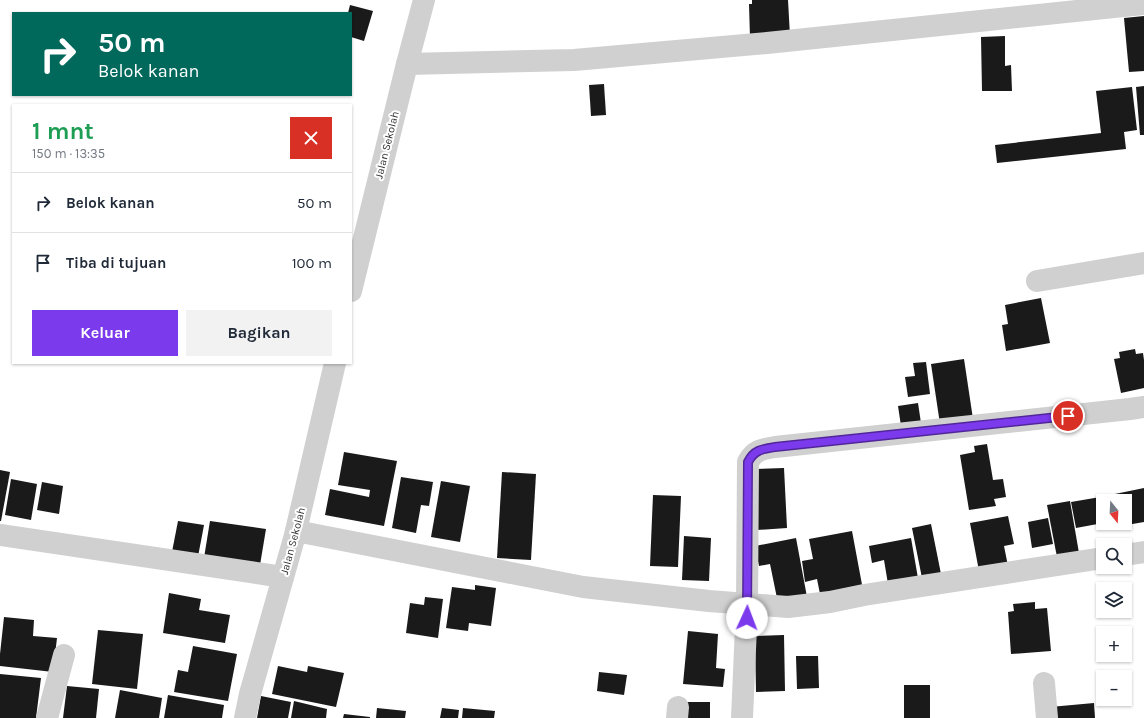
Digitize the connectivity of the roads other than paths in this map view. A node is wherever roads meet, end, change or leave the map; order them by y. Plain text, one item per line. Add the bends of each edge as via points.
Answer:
1 (424, 0) edge
2 (1144, 4) edge
3 (407, 64) junction
4 (1144, 263) edge
5 (1037, 281) dead end
6 (352, 286) edge
7 (335, 364) edge
8 (1144, 407) edge
9 (296, 531) junction
10 (0, 535) edge
11 (1144, 552) edge
12 (1132, 554) edge
13 (1096, 559) edge
14 (283, 577) junction
15 (747, 604) junction
16 (64, 655) dead end
17 (1044, 682) dead end
18 (46, 718) edge
19 (245, 718) edge
20 (742, 718) edge
21 (1047, 718) edge

1 - 3 street, Jalan Sekolah
2 - 3 street via 574,60
3 - 6 street, Jalan Sekolah
4 - 5 street
7 - 9 street, Jalan Sekolah
8 - 15 street via 761,449 748,462
9 - 14 street, Jalan Sekolah
9 - 15 street via 583,587
10 - 14 street
11 - 12 street
13 - 15 street via 830,602 788,606
14 - 19 street, Jalan Sekolah
15 - 20 street
16 - 18 street
17 - 21 street

